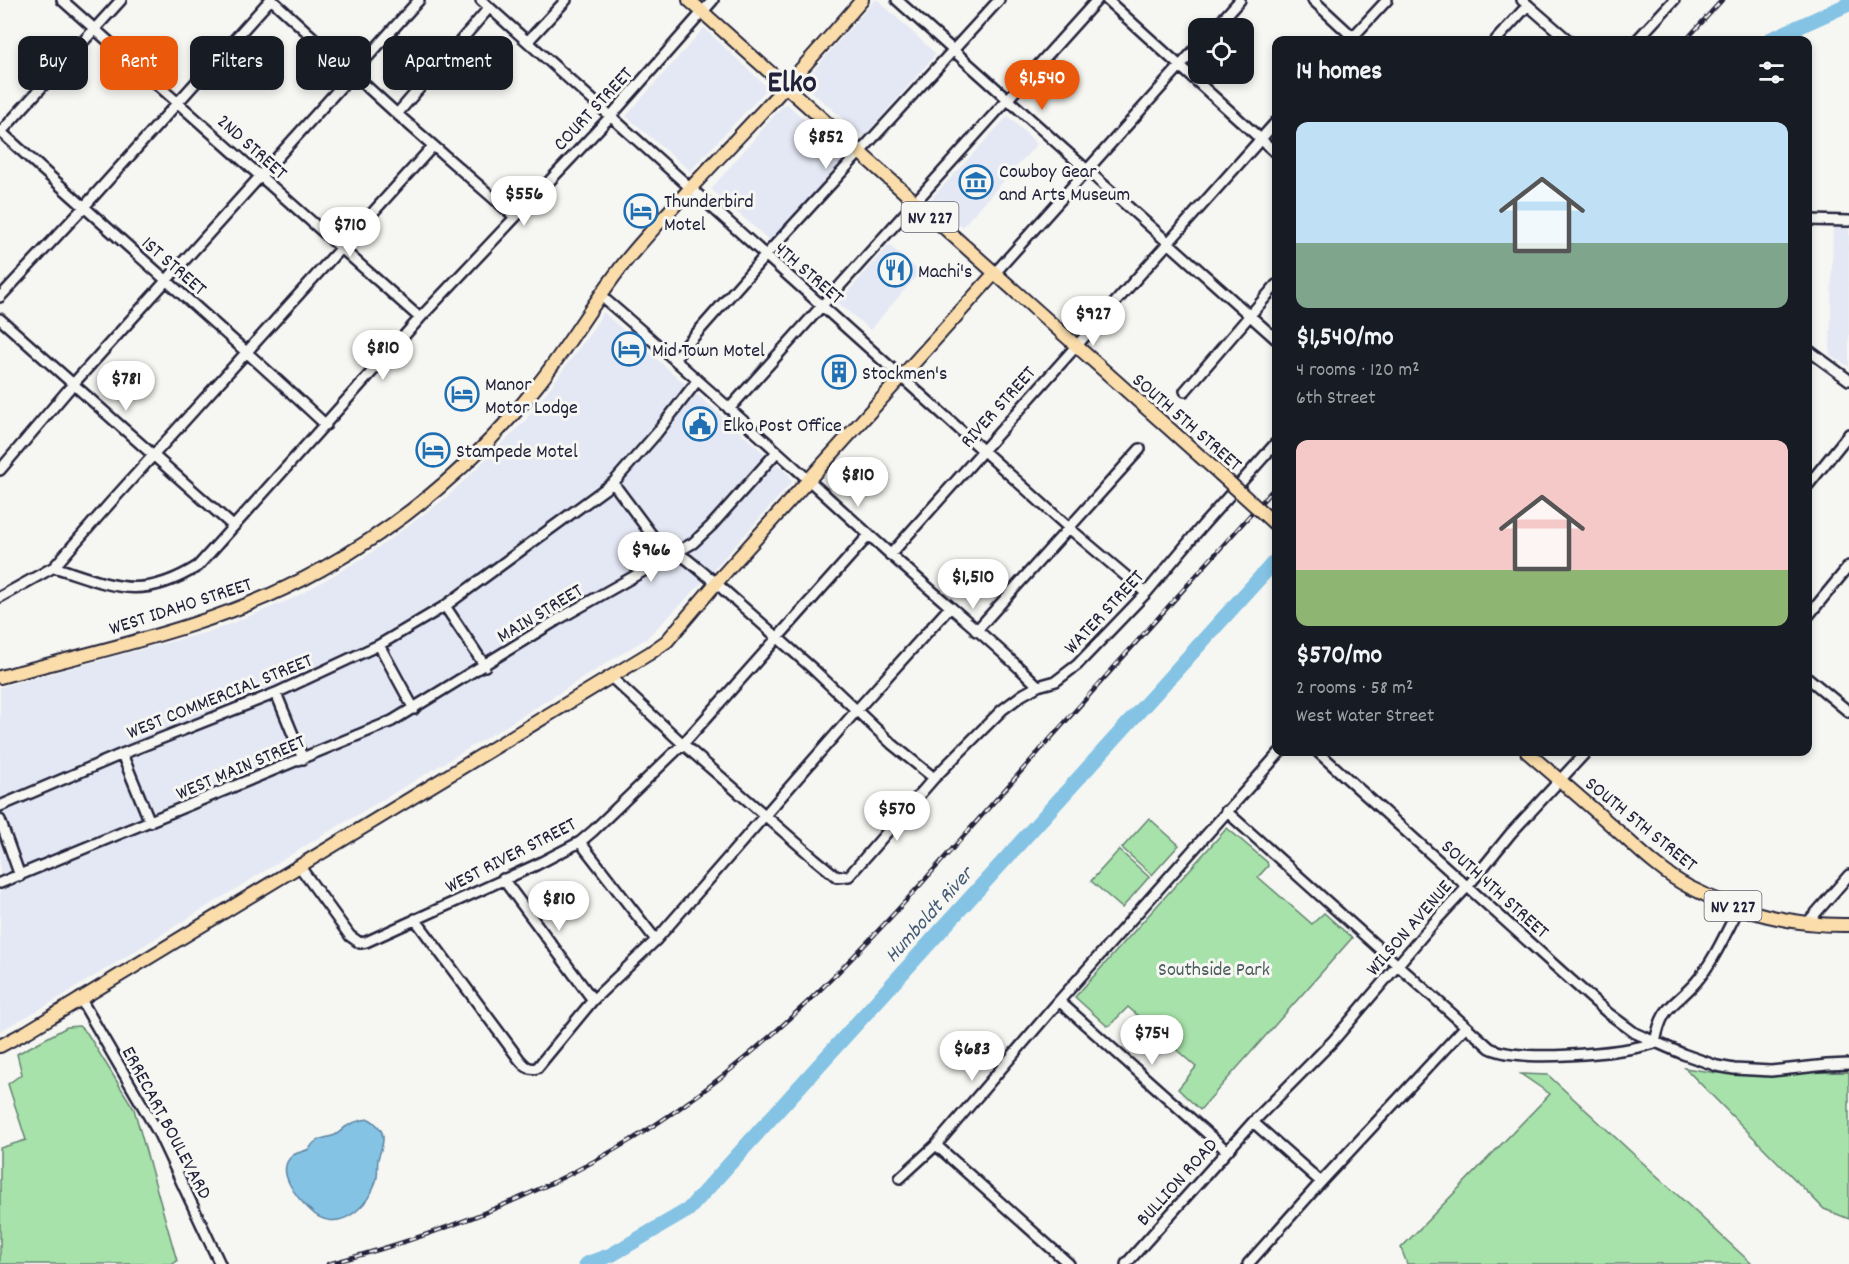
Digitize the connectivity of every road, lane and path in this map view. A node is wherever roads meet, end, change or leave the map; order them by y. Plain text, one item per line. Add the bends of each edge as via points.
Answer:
1 (62, 0) edge
2 (121, 0) edge
3 (271, 0) edge
4 (419, 0) edge
5 (481, 0) edge
6 (566, 0) edge
7 (689, 0) edge
8 (713, 0) edge
9 (862, 0) edge
10 (897, 0) edge
11 (999, 0) edge
12 (1097, 0) edge
13 (1107, 0) edge
14 (1240, 0) edge
15 (1313, 0) edge
16 (1387, 0) edge
17 (1674, 0) edge
18 (1525, 3) edge
19 (489, 8) junction
20 (702, 12) junction
21 (1224, 18) edge
22 (96, 29) junction
23 (311, 36) edge
24 (1349, 36) edge
25 (1355, 36) edge
26 (1499, 36) edge
27 (1563, 36) edge
28 (1641, 36) edge
29 (528, 41) junction
30 (953, 50) junction
31 (371, 53) edge
32 (1188, 58) edge
33 (1180, 67) junction
34 (786, 86) junction
35 (338, 90) edge
36 (371, 90) edge
37 (1009, 99) junction
38 (178, 103) junction
39 (397, 114) junction
40 (610, 117) junction
41 (1272, 127) edge
42 (0, 132) edge
43 (1261, 139) junction
44 (433, 146) junction
45 (1272, 149) edge
46 (859, 153) junction
47 (1087, 170) junction
48 (261, 176) junction
49 (690, 189) junction
50 (914, 203) junction
51 (83, 208) junction
52 (515, 217) junction
53 (1812, 220) edge
54 (1849, 221) edge
55 (1168, 243) junction
56 (340, 248) junction
57 (765, 256) junction
58 (993, 274) junction
59 (166, 282) junction
60 (1272, 289) edge
61 (601, 296) junction
62 (0, 297) edge
63 (822, 306) junction
64 (1249, 315) junction
65 (420, 318) junction
66 (0, 319) edge
67 (1272, 335) edge
68 (1074, 347) junction
69 (247, 352) junction
70 (1812, 353) edge
71 (674, 359) junction
72 (901, 377) junction
73 (1849, 380) edge
74 (698, 381) junction
75 (74, 383) junction
76 (1185, 391) dead end
77 (729, 409) junction
78 (326, 425) junction
79 (1849, 435) edge
80 (1272, 447) edge
81 (982, 449) junction
82 (1140, 449) dead end
83 (776, 453) junction
84 (155, 455) junction
85 (0, 470) edge
86 (1812, 480) edge
87 (808, 481) junction
88 (613, 483) junction
89 (1272, 521) edge
90 (233, 526) junction
91 (1069, 528) junction
92 (869, 535) junction
93 (678, 553) junction
94 (890, 555) junction
95 (54, 567) junction
96 (1848, 570) edge
97 (716, 583) junction
98 (1146, 593) junction
99 (0, 597) edge
100 (446, 606) junction
101 (950, 607) junction
102 (1812, 611) edge
103 (976, 631) junction
104 (777, 637) junction
105 (380, 645) junction
106 (486, 666) junction
107 (0, 677) edge
108 (610, 677) junction
109 (1812, 681) edge
110 (1038, 686) junction
111 (276, 693) junction
112 (414, 709) junction
113 (856, 711) junction
114 (1849, 712) edge
115 (683, 744) junction
116 (122, 754) junction
117 (1276, 756) edge
118 (1322, 756) edge
119 (1532, 756) edge
120 (1582, 756) edge
121 (303, 759) junction
122 (934, 778) junction
123 (1560, 780) junction
124 (0, 807) edge
125 (1226, 811) junction
126 (766, 815) junction
127 (0, 820) edge
128 (150, 822) junction
129 (580, 842) junction
130 (300, 867) junction
131 (1849, 875) edge
132 (20, 876) junction
133 (503, 879) junction
134 (0, 883) edge
135 (1468, 886) junction
136 (1739, 908) junction
137 (415, 919) junction
138 (1808, 922) junction
139 (1849, 926) edge
140 (656, 940) junction
141 (1397, 966) junction
142 (80, 998) junction
143 (593, 1000) junction
144 (1059, 1001) junction
145 (1465, 1027) junction
146 (1655, 1043) junction
147 (0, 1046) edge
148 (1849, 1064) edge
149 (1253, 1122) junction
150 (936, 1145) junction
151 (1227, 1151) junction
152 (900, 1178) dead end
153 (1321, 1182) junction
154 (220, 1264) edge
155 (1069, 1264) edge
156 (1126, 1264) edge
157 (1248, 1264) edge

1 - 22 street, 2ND STREET
2 - 22 street
3 - 23 street
3 - 38 street
4 - 31 street
5 - 19 street, 4TH STREET
6 - 29 street
7 - 20 main road
8 - 20 street, COURT STREET
9 - 34 main road, WEST IDAHO STREET
10 - 30 street
11 - 30 street
12 - 37 street
13 - 33 street
14 - 21 street
15 - 24 street
16 - 25 street
17 - 28 street
18 - 26 street
18 - 27 street
19 - 29 street, 4TH STREET
19 - 39 street
20 - 34 main road
20 - 40 street, COURT STREET
22 - 38 street, 2ND STREET
22 - 42 street
29 - 40 street, 4TH STREET
30 - 37 street
30 - 46 street
32 - 33 street
33 - 43 street
33 - 47 street
34 - 46 main road, NV 227
34 - 49 main road, WEST IDAHO STREET
35 - 48 street
36 - 39 street
37 - 47 street
37 - 50 street
38 - 48 street, 2ND STREET
38 - 51 street
39 - 44 street
40 - 49 street, 4TH STREET
40 - 52 street, COURT STREET
41 - 43 street, RIVER STREET
42 - 51 street, 1ST STREET
43 - 45 street
43 - 55 street, RIVER STREET
44 - 52 street
44 - 56 street
46 - 50 main road, NV 227
46 - 57 street
47 - 55 street
47 - 58 street
48 - 56 street, 2ND STREET
48 - 59 street
49 - 57 street, 4TH STREET
49 - 61 main road, WEST IDAHO STREET via 628,258
50 - 58 main road, NV 227
50 - 63 street
51 - 59 street, 1ST STREET
51 - 62 street
52 - 65 street, COURT STREET
53 - 54 street
55 - 64 street
55 - 68 street, RIVER STREET
56 - 65 street, 2ND STREET
56 - 69 street
57 - 63 street, 4TH STREET
57 - 71 street
58 - 68 main road, NV 227
58 - 72 main road
59 - 69 street, 1ST STREET
59 - 75 street
60 - 64 street
61 - 71 street
61 - 107 main road, WEST IDAHO STREET via 541,381 498,431 452,476 392,525 321,570 230,612
63 - 72 street, 4TH STREET
63 - 77 street
64 - 67 street
64 - 76 street
65 - 78 street, COURT STREET
66 - 75 street
68 - 81 street, RIVER STREET
68 - 89 main road, SOUTH 5TH STREET / NV 227, bridge
69 - 78 street, 1ST STREET
69 - 84 street
70 - 73 street
71 - 74 street
72 - 81 street, 4TH STREET
72 - 87 main road
74 - 77 street
74 - 88 street, WEST COMMERCIAL STREET
75 - 84 street
75 - 85 street
77 - 83 street
78 - 90 street, COURT STREET
79 - 86 street
80 - 98 street, WATER STREET
81 - 91 street
81 - 94 street, RIVER STREET
82 - 91 street
83 - 87 street
83 - 93 street, MAIN STREET via 711,526
84 - 90 street
84 - 95 street
87 - 92 street
87 - 97 main road
88 - 93 street via 654,538
88 - 100 street, WEST COMMERCIAL STREET
90 - 95 street, COURT STREET via 198,566 180,578 153,587 119,588
91 - 98 street
91 - 103 street
92 - 94 street
92 - 104 street
93 - 97 street
93 - 106 street, MAIN STREET via 557,620
94 - 101 street
95 - 99 street
96 - 102 street
97 - 104 street
97 - 108 main road via 667,641
98 - 110 street, WATER STREET via 1068,674
100 - 105 street, WEST COMMERCIAL STREET
100 - 106 street
101 - 103 street
101 - 113 street
103 - 110 street
104 - 113 street
104 - 115 street
105 - 111 street, WEST COMMERCIAL STREET
105 - 112 street
106 - 112 street, WEST MAIN STREET
108 - 115 street
108 - 130 main road
109 - 114 street
110 - 122 street, WATER STREET via 1002,710
111 - 116 street, WEST COMMERCIAL STREET
111 - 121 street
112 - 121 street, WEST MAIN STREET
113 - 122 street
113 - 126 street
115 - 126 street
115 - 129 street, WEST RIVER STREET
116 - 124 street, WEST COMMERCIAL STREET
116 - 128 street
117 - 125 street
118 - 135 street, SOUTH 4TH STREET
119 - 123 main road, SOUTH 5TH STREET / NV 227
120 - 123 street, WILSON AVENUE
121 - 128 street, WEST MAIN STREET
122 - 126 street, WATER STREET via 856,870 841,878
123 - 135 street, WILSON AVENUE
123 - 136 main road, SOUTH 5TH STREET / NV 227 via 1673,877
125 - 141 street
125 - 144 street
126 - 140 street
127 - 132 street
128 - 132 street, WEST MAIN STREET
129 - 133 street, WEST RIVER STREET
129 - 140 street
130 - 137 street, WEST RIVER STREET via 334,917 360,943
130 - 142 main road
131 - 138 street
132 - 134 street, WEST MAIN STREET
133 - 137 street, WEST RIVER STREET
133 - 143 street
135 - 141 street, WILSON AVENUE
135 - 146 street, SOUTH 4TH STREET via 1608,1013
136 - 138 main road, SOUTH 5TH STREET / NV 227
136 - 146 street via 1695,982 1660,1018
137 - 143 street via 519,1059 532,1069 537,1068
138 - 139 main road, SOUTH 5TH STREET / NV 227
140 - 143 street
141 - 145 street
141 - 149 street, WILSON AVENUE via 1333,1041
142 - 147 main road
142 - 154 street, ERRECART BOULEVARD via 159,1134
144 - 150 street
144 - 151 street
145 - 146 street via 1490,1048 1509,1055 1598,1052
145 - 153 street
146 - 148 street, SOUTH 4TH STREET via 1734,1069 1771,1071
149 - 151 street, BULLION ROAD
149 - 153 street
150 - 152 street
150 - 155 street
151 - 156 street, BULLION ROAD
153 - 157 street

